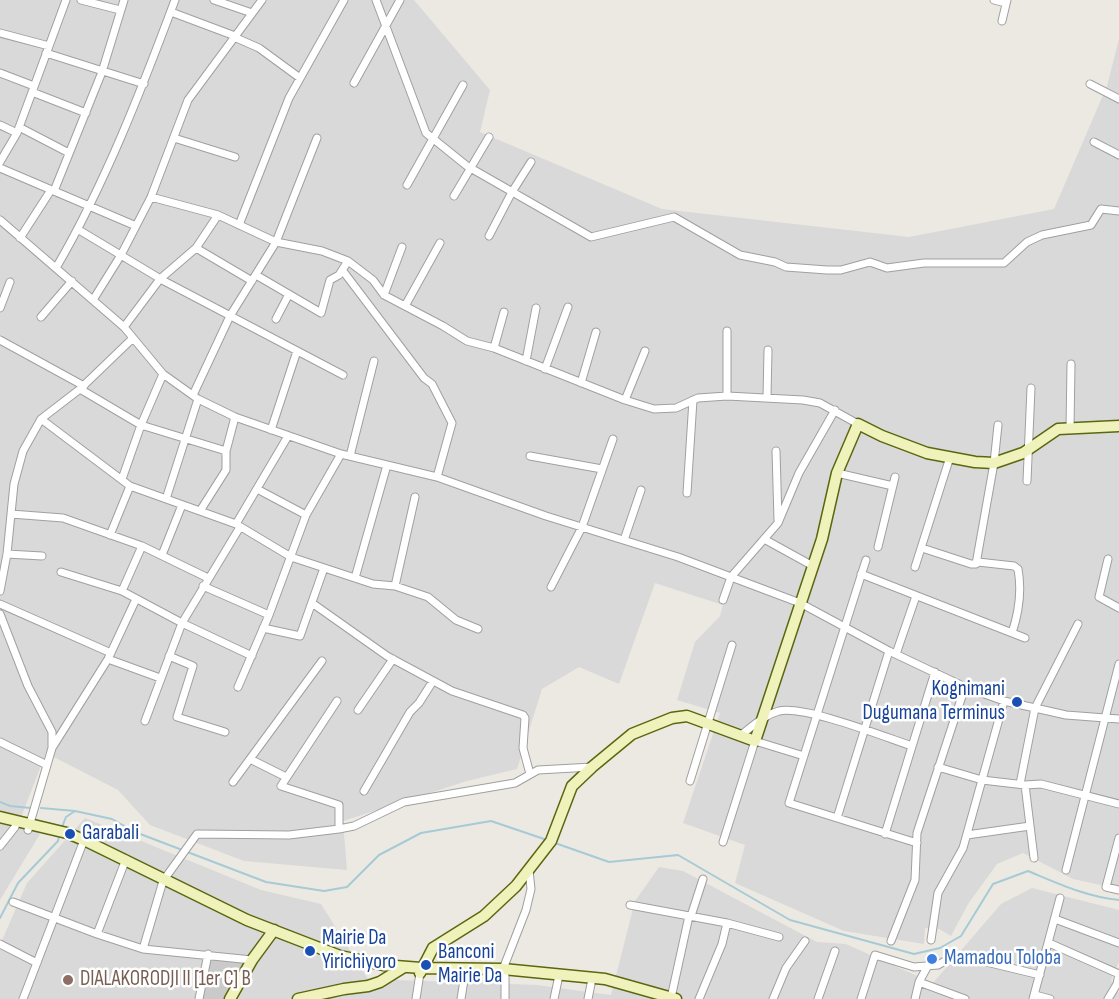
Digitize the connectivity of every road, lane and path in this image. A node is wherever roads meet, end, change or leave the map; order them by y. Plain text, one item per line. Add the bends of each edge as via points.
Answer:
1 (66, 0) edge
2 (124, 0) edge
3 (175, 0) edge
4 (214, 0) edge
5 (262, 0) edge
6 (344, 0) edge
7 (376, 0) edge
8 (400, 0) edge
9 (994, 0) edge
10 (86, 1) edge
11 (1006, 1) edge
12 (120, 10) junction
13 (171, 12) junction
14 (252, 13) junction
15 (1002, 21) dead end
16 (386, 26) junction
17 (0, 33) edge
18 (235, 37) junction
19 (47, 50) junction
20 (102, 72) junction
21 (0, 73) edge
22 (300, 78) junction
23 (354, 83) dead end
24 (144, 84) junction
25 (1090, 84) dead end
26 (463, 85) dead end
27 (33, 89) junction
28 (1119, 99) edge
29 (86, 113) junction
30 (0, 125) edge
31 (18, 130) junction
32 (489, 137) dead end
33 (174, 138) junction
34 (317, 138) dead end
35 (433, 138) junction
36 (1094, 142) dead end
37 (69, 153) junction
38 (1119, 155) edge
39 (235, 158) dead end
40 (0, 162) edge
41 (531, 162) dead end
42 (0, 168) edge
43 (471, 168) junction
44 (407, 185) dead end
45 (52, 190) junction
46 (512, 192) junction
47 (454, 196) dead end
48 (151, 197) junction
49 (89, 206) junction
50 (1119, 211) edge
51 (218, 215) junction
52 (0, 220) edge
53 (239, 225) junction
54 (136, 226) junction
55 (79, 230) junction
56 (489, 237) dead end
57 (20, 238) junction
58 (276, 243) junction
59 (440, 243) dead end
60 (402, 247) dead end
61 (196, 249) junction
62 (121, 255) junction
63 (348, 261) junction
64 (57, 268) junction
65 (343, 271) junction
66 (254, 278) junction
67 (160, 279) junction
68 (72, 281) junction
69 (10, 282) dead end
70 (288, 294) junction
71 (384, 295) junction
72 (93, 300) junction
73 (405, 306) junction
74 (0, 308) edge
75 (536, 308) dead end
76 (568, 308) dead end
77 (504, 312) dead end
78 (230, 316) junction
79 (41, 317) dead end
80 (276, 319) dead end
81 (124, 327) junction
82 (727, 331) dead end
83 (596, 332) dead end
84 (134, 338) junction
85 (0, 340) edge
86 (494, 348) junction
87 (768, 350) dead end
88 (297, 351) junction
89 (645, 351) dead end
90 (374, 361) dead end
91 (526, 361) junction
92 (1071, 364) dead end
93 (545, 369) junction
94 (163, 374) junction
95 (343, 375) dead end
96 (581, 383) junction
97 (82, 388) junction
98 (1031, 388) dead end
99 (728, 396) junction
100 (196, 397) junction
101 (767, 398) junction
102 (625, 400) junction
103 (693, 400) junction
104 (835, 410) junction
105 (235, 417) junction
106 (41, 419) junction
107 (858, 424) junction
108 (141, 425) junction
109 (998, 425) dead end
110 (1119, 426) edge
111 (1070, 429) junction
112 (271, 430) junction
113 (288, 436) junction
114 (185, 439) junction
115 (613, 439) dead end
116 (1029, 449) junction
117 (226, 451) junction
118 (776, 451) dead end
119 (341, 454) junction
120 (350, 456) junction
121 (530, 456) dead end
122 (950, 457) junction
123 (994, 463) junction
124 (387, 465) junction
125 (602, 469) junction
126 (837, 473) junction
127 (437, 477) junction
128 (895, 477) dead end
129 (122, 479) junction
130 (1027, 481) dead end
131 (130, 486) junction
132 (893, 486) junction
133 (257, 489) junction
134 (641, 490) dead end
135 (687, 493) dead end
136 (415, 497) dead end
137 (166, 499) junction
138 (182, 505) junction
139 (200, 511) junction
140 (11, 514) junction
141 (306, 515) junction
142 (778, 523) junction
143 (238, 525) junction
144 (582, 527) junction
145 (110, 535) junction
146 (764, 539) junction
147 (624, 540) junction
148 (142, 546) junction
149 (878, 547) dead end
150 (922, 548) junction
151 (7, 554) junction
152 (162, 555) junction
153 (42, 556) dead end
154 (291, 557) junction
155 (1108, 559) dead end
156 (866, 560) dead end
157 (978, 562) junction
158 (813, 566) junction
159 (915, 567) dead end
160 (324, 568) junction
161 (61, 572) dead end
162 (861, 574) junction
163 (731, 577) junction
164 (208, 578) junction
165 (355, 578) junction
166 (203, 586) junction
167 (395, 586) junction
168 (551, 587) dead end
169 (0, 591) edge
170 (122, 591) junction
171 (916, 596) junction
172 (136, 599) junction
173 (723, 600) dead end
174 (312, 603) junction
175 (800, 603) junction
176 (0, 604) edge
177 (1119, 608) edge
178 (269, 615) junction
179 (1, 618) edge
180 (182, 623) junction
181 (1078, 624) dead end
182 (844, 627) junction
183 (263, 628) junction
184 (478, 629) dead end
185 (1012, 633) junction
186 (1025, 638) dead end
187 (732, 645) dead end
188 (893, 652) junction
189 (110, 656) junction
190 (169, 656) junction
191 (252, 656) junction
192 (393, 659) junction
193 (322, 661) dead end
194 (1119, 664) edge
195 (935, 672) junction
196 (160, 678) junction
197 (433, 681) junction
198 (238, 687) dead end
199 (965, 687) junction
200 (337, 701) dead end
201 (1004, 701) junction
202 (1035, 708) junction
203 (358, 710) dead end
204 (817, 715) junction
205 (762, 718) junction
206 (1119, 719) edge
207 (1104, 720) junction
208 (145, 722) dead end
209 (708, 723) junction
210 (864, 730) junction
211 (225, 732) dead end
212 (741, 735) junction
213 (755, 741) junction
214 (0, 742) edge
215 (912, 746) junction
216 (52, 748) junction
217 (804, 756) junction
218 (250, 759) junction
219 (47, 765) junction
220 (592, 767) junction
221 (938, 767) junction
222 (530, 774) junction
223 (286, 777) junction
224 (982, 780) junction
225 (690, 781) dead end
226 (233, 782) dead end
227 (1022, 784) junction
228 (364, 791) dead end
229 (1085, 795) junction
230 (1119, 804) edge
231 (0, 817) edge
232 (837, 818) junction
233 (0, 823) edge
234 (16, 824) junction
235 (1030, 826) junction
236 (29, 827) junction
237 (339, 829) junction
238 (885, 834) junction
239 (966, 835) junction
240 (1119, 838) edge
241 (723, 842) dead end
242 (84, 843) junction
243 (917, 843) junction
244 (0, 846) edge
245 (1034, 858) dead end
246 (125, 861) junction
247 (528, 870) junction
248 (1066, 870) dead end
249 (703, 879) dead end
250 (164, 880) junction
251 (1119, 890) edge
252 (1060, 898) dead end
253 (14, 902) dead end
254 (630, 905) dead end
255 (690, 916) junction
256 (55, 917) junction
257 (1055, 919) junction
258 (728, 923) junction
259 (272, 932) junction
260 (98, 934) junction
261 (779, 937) dead end
262 (931, 940) dead end
263 (805, 941) dead end
264 (891, 941) dead end
265 (1049, 943) junction
266 (1119, 943) edge
267 (0, 944) edge
268 (143, 949) junction
269 (835, 951) dead end
270 (208, 954) junction
271 (252, 960) junction
272 (37, 963) junction
273 (929, 963) junction
274 (405, 967) junction
275 (421, 970) junction
276 (394, 972) junction
277 (504, 972) junction
278 (1119, 974) edge
279 (465, 975) junction
280 (1040, 975) junction
281 (558, 980) junction
282 (920, 982) junction
283 (591, 984) junction
284 (343, 994) edge
285 (1034, 997) edge
286 (305, 998) edge
287 (673, 998) edge
288 (23, 999) edge
289 (199, 999) edge
290 (230, 999) edge
291 (416, 999) edge
292 (461, 999) edge
293 (506, 999) edge
294 (554, 999) edge
295 (588, 999) edge
296 (653, 999) edge
297 (699, 999) edge
298 (773, 999) edge
299 (819, 999) edge
300 (861, 999) edge
301 (915, 999) edge
302 (965, 999) edge
303 (1050, 999) edge
304 (1108, 999) edge

1 - 19 street
2 - 12 street
3 - 13 street
4 - 14 street
5 - 14 street
6 - 22 street
7 - 16 street
8 - 16 street
9 - 11 street
10 - 12 street
11 - 15 street
12 - 20 street
13 - 18 street
13 - 24 street
14 - 18 street
16 - 23 street
16 - 35 street via 426,133
17 - 19 street
18 - 22 street via 259,48
18 - 33 street via 188,100
19 - 20 street
19 - 27 street
20 - 24 street
20 - 29 street
21 - 27 street
22 - 53 street
24 - 49 street
25 - 28 street
26 - 35 street
27 - 29 street
27 - 31 street
29 - 37 street
30 - 31 street
31 - 37 street
31 - 40 street
32 - 43 street
33 - 39 street
33 - 48 street
34 - 58 street
35 - 43 street
35 - 44 street
36 - 38 street
37 - 45 street
41 - 46 street
42 - 45 street
43 - 46 street
43 - 47 street
45 - 49 street
45 - 57 street
46 - 50 street via 591,237 674,218 740,255 786,267 826,270 870,262 887,268 924,263 1004,263 1027,242 1042,235 1091,225 1101,209
46 - 56 street
48 - 51 street
48 - 54 street
49 - 54 street
49 - 55 street
51 - 53 street
51 - 61 street
52 - 57 street
53 - 58 street
54 - 62 street
55 - 62 street
55 - 64 street
57 - 64 street
58 - 63 street via 322,251
58 - 66 street
59 - 73 street
60 - 71 street
61 - 66 street
61 - 67 street
62 - 67 street
62 - 72 street
63 - 65 street
63 - 71 street via 373,280
64 - 68 street
65 - 70 street via 330,280 321,314
65 - 127 street via 432,384 452,423
66 - 70 street
66 - 78 street
67 - 78 street
67 - 81 street
68 - 72 street
68 - 79 street
69 - 74 street
70 - 80 street
71 - 73 street
72 - 81 street
73 - 86 street via 467,341
75 - 91 street
76 - 93 street
77 - 86 street
78 - 88 street
78 - 100 street
81 - 84 street
82 - 99 street
83 - 96 street
84 - 94 street
84 - 97 street
85 - 97 street
86 - 91 street
87 - 101 street
88 - 95 street
88 - 112 street
89 - 102 street
90 - 120 street
91 - 93 street
92 - 111 street
93 - 96 street
94 - 100 street
94 - 108 street
96 - 102 street
97 - 106 street
97 - 108 street
98 - 116 street
99 - 101 street
99 - 103 street
100 - 105 street
100 - 114 street
101 - 104 street via 812,401
102 - 103 street via 654,409 676,408
103 - 135 street
104 - 107 street
104 - 142 street
105 - 112 street
105 - 117 street
106 - 129 street
106 - 140 street via 23,451
107 - 122 street via 927,453
107 - 126 street
108 - 114 street
108 - 129 street
109 - 123 street
110 - 111 street
111 - 116 street via 1058,429
112 - 113 street
113 - 119 street
113 - 133 street
114 - 117 street
114 - 137 street
115 - 125 street
116 - 123 street
116 - 130 street
117 - 139 street via 226,471
118 - 142 street
119 - 120 street
119 - 141 street
120 - 124 street
121 - 125 street
122 - 123 street
122 - 150 street
123 - 157 street
124 - 127 street
124 - 165 street
125 - 144 street
126 - 132 street
126 - 158 street
127 - 144 street
128 - 132 street
129 - 131 street
131 - 137 street
131 - 145 street
132 - 149 street
133 - 141 street
133 - 143 street
134 - 147 street
136 - 167 street
137 - 138 street
138 - 139 street
138 - 152 street
139 - 143 street
140 - 145 street via 63,518
140 - 151 street
141 - 154 street
142 - 146 street
143 - 154 street
143 - 164 street
144 - 147 street
144 - 168 street
145 - 148 street
146 - 158 street
146 - 163 street
147 - 163 street
148 - 152 street
148 - 170 street
150 - 157 street via 975,565
150 - 159 street
151 - 153 street
151 - 169 street
152 - 164 street
154 - 160 street
154 - 178 street
155 - 177 street via 1099,597
156 - 162 street
157 - 185 street via 1018,569 1020,598
158 - 175 street
160 - 165 street
160 - 174 street
161 - 170 street
162 - 171 street
162 - 182 street
163 - 173 street
163 - 175 street
164 - 166 street
165 - 167 street
166 - 178 street
166 - 180 street
167 - 184 street via 428,597 456,620
170 - 172 street
171 - 185 street
171 - 188 street
172 - 180 street
172 - 189 street
174 - 183 street via 300,636
174 - 192 street
175 - 182 street
175 - 205 street
176 - 189 street
178 - 183 street
179 - 216 street via 28,686 52,732
180 - 190 street
180 - 191 street
181 - 202 street
182 - 188 street
182 - 204 street
183 - 191 street
185 - 186 street
187 - 209 street
188 - 195 street
188 - 210 street
189 - 196 street
189 - 216 street
190 - 196 street
190 - 211 street via 193,666 177,717
191 - 198 street
192 - 197 street
192 - 203 street
193 - 218 street
194 - 207 street
195 - 199 street
195 - 215 street
196 - 208 street
197 - 222 street via 452,692 523,715 523,748
197 - 228 street via 410,712
199 - 201 street
199 - 221 street
200 - 223 street
201 - 202 street
201 - 224 street
202 - 207 street
202 - 227 street
204 - 205 street via 788,710
204 - 210 street
204 - 217 street
205 - 212 street
205 - 213 street
206 - 207 street
207 - 229 street
209 - 212 street
209 - 220 street via 687,716 656,724 632,734
209 - 225 street
210 - 215 street
210 - 232 street
212 - 213 street
213 - 217 street
213 - 241 street
214 - 219 street
215 - 238 street
216 - 219 street
217 - 232 street via 789,803
218 - 223 street
218 - 226 street
219 - 236 street
220 - 222 street via 538,770
220 - 247 street via 572,786 551,841
221 - 224 street
221 - 243 street
222 - 237 street via 515,783 404,802
223 - 237 street via 280,786 339,805
224 - 227 street
224 - 239 street
227 - 229 street via 1041,784
227 - 235 street
229 - 230 street
229 - 248 street
231 - 234 street
232 - 238 street
233 - 234 street
234 - 236 street
234 - 244 street
235 - 239 street
235 - 245 street
236 - 242 street
237 - 250 street via 289,835 197,834
238 - 243 street
239 - 262 street via 938,893
240 - 251 street via 1106,887
242 - 246 street
242 - 256 street
243 - 264 street via 915,880
246 - 250 street
246 - 260 street
247 - 275 street via 484,916 433,948
247 - 277 street via 531,889
249 - 255 street
250 - 259 street
250 - 268 street
252 - 257 street
253 - 256 street
254 - 255 street
255 - 258 street
255 - 287 street
256 - 260 street
256 - 272 street
257 - 265 street
257 - 266 street
258 - 261 street
258 - 297 street
259 - 271 street
259 - 274 street via 340,956
259 - 276 street via 336,960
260 - 268 street
263 - 298 street via 786,968
265 - 278 street
265 - 280 street
267 - 272 street
268 - 270 street
269 - 299 street
270 - 271 street
270 - 289 street
271 - 290 street
272 - 288 street
273 - 280 street via 938,965 952,957
273 - 282 street
273 - 300 street via 914,967 874,954
274 - 275 street
274 - 276 street
275 - 276 street
275 - 277 street
275 - 279 street
275 - 291 street
276 - 284 street via 380,982
277 - 279 street
277 - 281 street
277 - 287 street via 605,979
277 - 293 street
278 - 304 street
279 - 292 street
280 - 285 street
281 - 283 street
281 - 294 street
282 - 301 street
282 - 302 street
283 - 295 street
283 - 296 street
284 - 286 street
285 - 303 street

